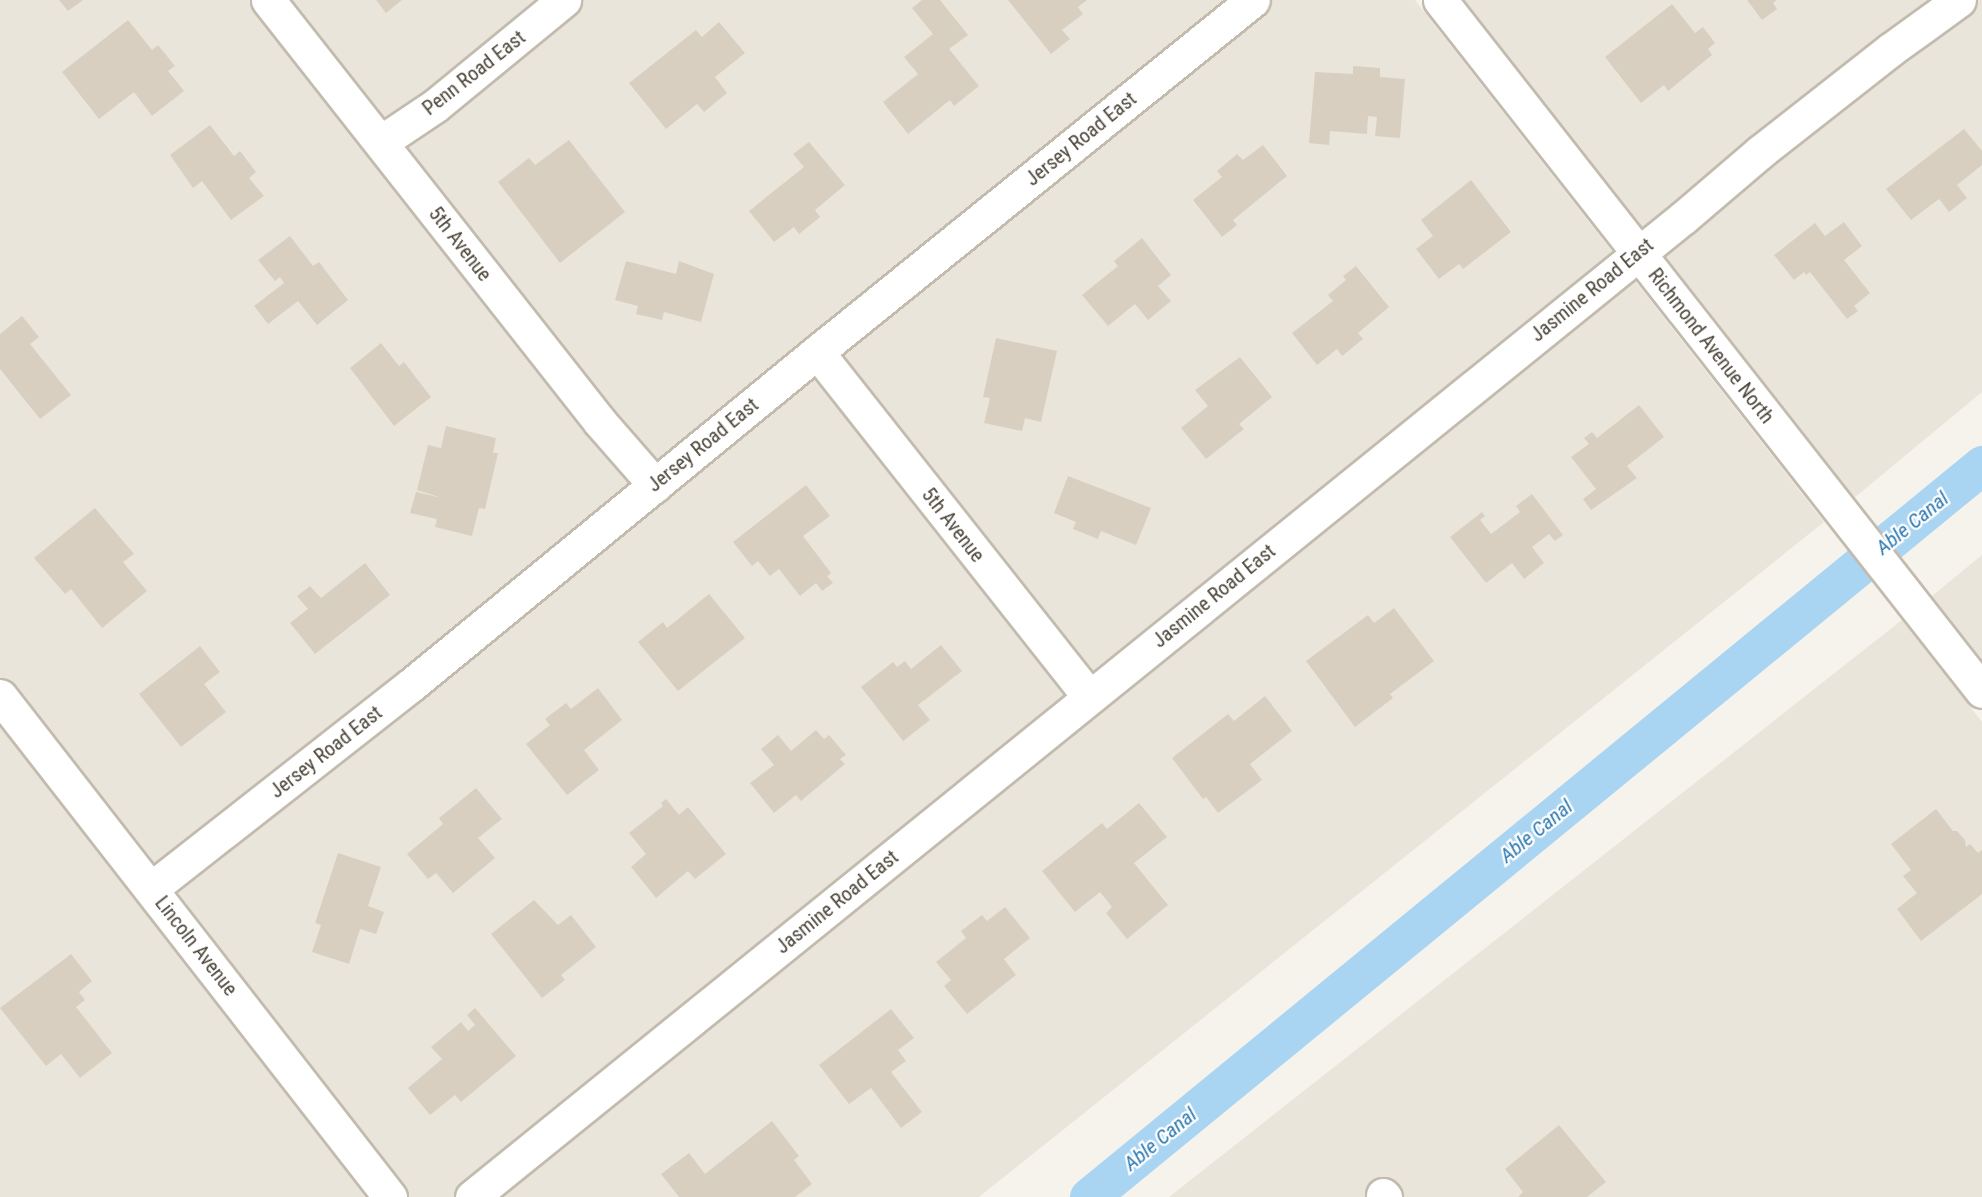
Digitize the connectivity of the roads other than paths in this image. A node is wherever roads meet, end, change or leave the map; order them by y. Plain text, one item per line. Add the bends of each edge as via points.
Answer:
1 (268, 0) edge
2 (564, 0) edge
3 (1253, 0) edge
4 (1440, 0) edge
5 (1959, 0) edge
6 (381, 142) junction
7 (1638, 252) junction
8 (817, 352) junction
9 (655, 484) junction
10 (1982, 691) edge
11 (0, 696) edge
12 (1089, 697) junction
13 (152, 888) junction
14 (390, 1197) edge
15 (472, 1197) edge

1 - 6 street, 5th Avenue
2 - 6 street, Penn Road East via 436,105
3 - 8 street, Jersey Road East
4 - 7 street, Richmond Avenue North
5 - 7 street, Jasmine Road East via 1881,57
6 - 9 street, 5th Avenue via 600,422
7 - 10 street, Richmond Avenue North
7 - 12 street, Jasmine Road East
8 - 9 street, Jersey Road East
8 - 12 street, 5th Avenue
9 - 13 street, Jersey Road East via 411,685
11 - 13 street, Lincoln Avenue
12 - 15 street, Jasmine Road East
13 - 14 street, Lincoln Avenue

